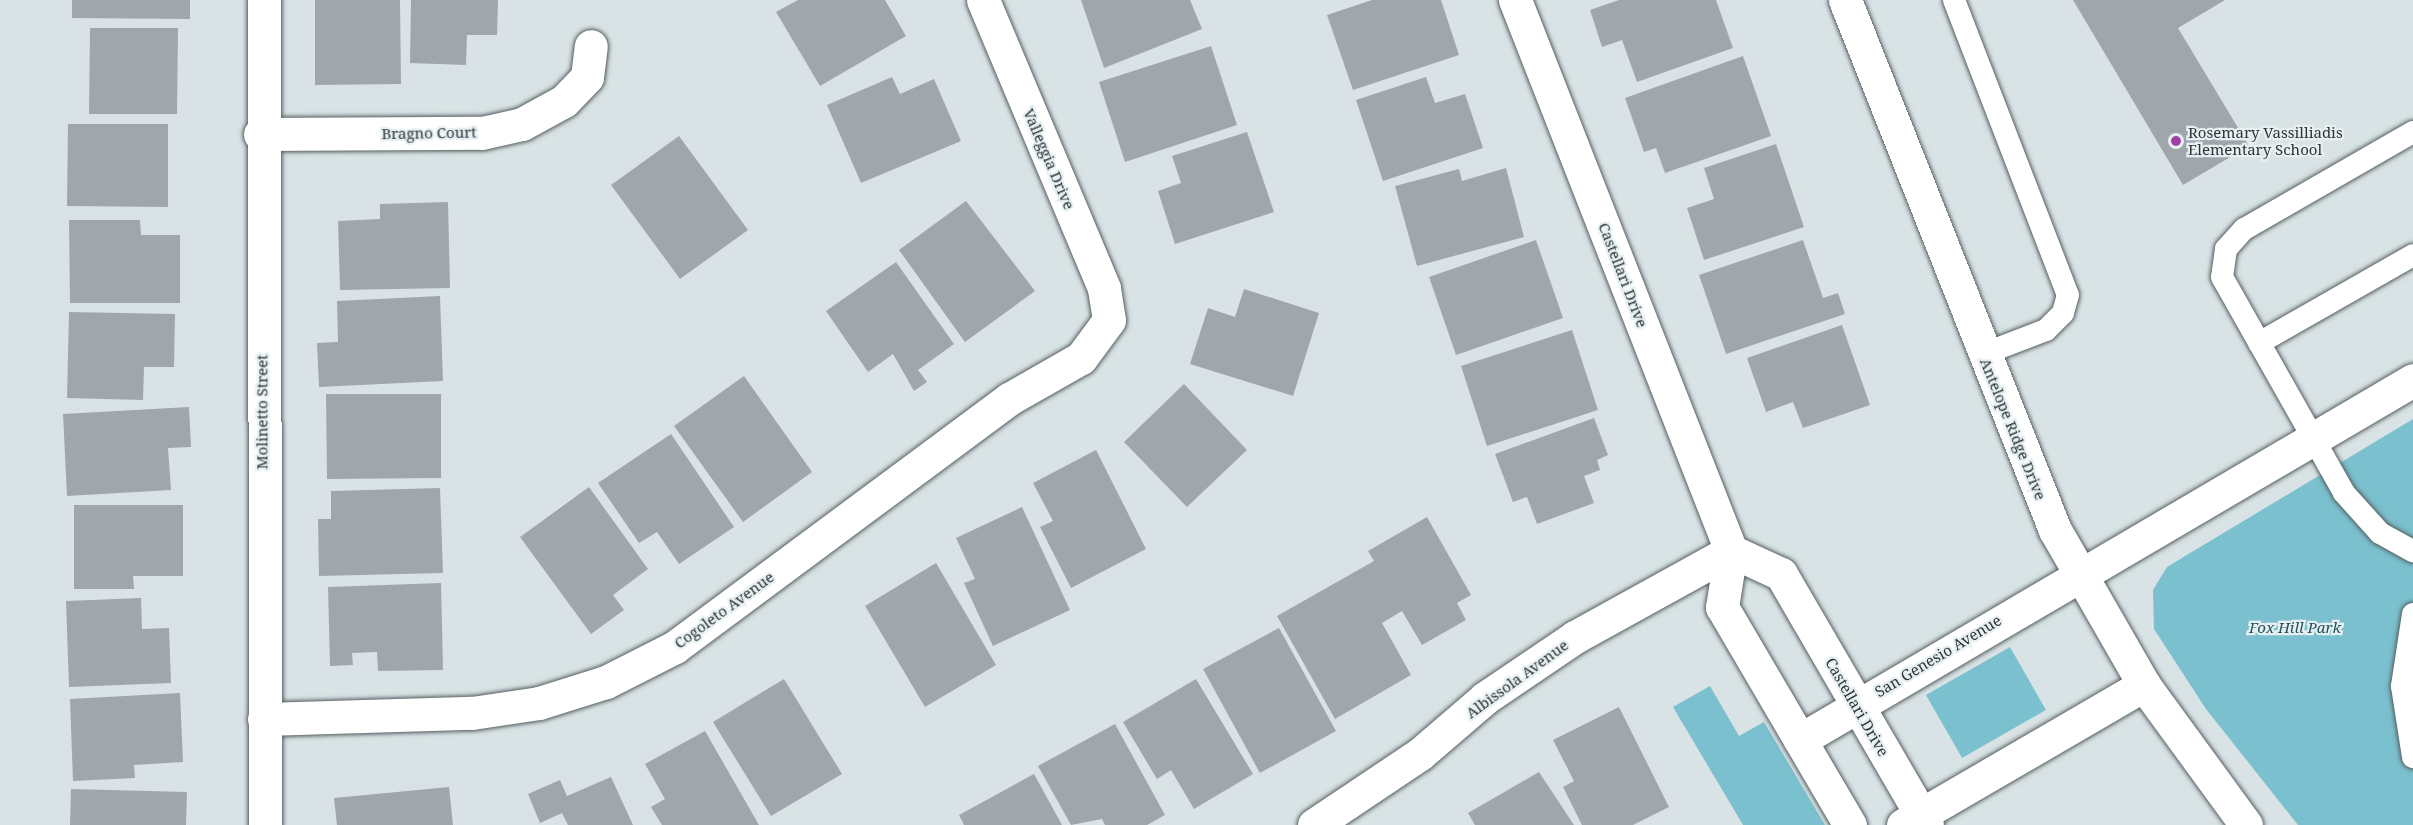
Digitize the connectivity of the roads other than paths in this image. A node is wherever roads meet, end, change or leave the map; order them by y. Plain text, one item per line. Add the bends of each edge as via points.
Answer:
1 (264, 0) edge
2 (983, 0) edge
3 (1515, 0) edge
4 (1845, 0) edge
5 (1954, 0) edge
6 (591, 46) dead end
7 (2413, 132) edge
8 (260, 134) junction
9 (2413, 255) edge
10 (1109, 320) joint
11 (2259, 344) junction
12 (1983, 354) junction
13 (2413, 380) edge
14 (2313, 439) junction
15 (1731, 551) junction
16 (2413, 551) edge
17 (2078, 575) junction
18 (2413, 614) edge
19 (2144, 685) junction
20 (1856, 705) junction
21 (264, 719) junction
22 (1800, 740) junction
23 (2413, 757) edge
24 (1917, 822) edge
25 (265, 825) edge
26 (1314, 825) edge
27 (1850, 825) edge
28 (2246, 825) edge

1 - 8 street, Molinetto Street
2 - 10 street, Valleggia Drive via 1104,288
3 - 15 street, Castellari Drive
4 - 12 street, Antelope Ridge Drive
5 - 12 lane via 2068,295 2063,313 2046,330
6 - 8 street, Bragno Court via 587,77 564,101 522,124 482,133
7 - 11 lane via 2234,238 2226,249 2222,277
8 - 21 street, Molinetto Street
9 - 11 lane
10 - 21 street, Cogoleto Avenue via 1081,358 1009,399 675,647 606,682 539,703 472,713
11 - 14 lane
12 - 17 street, Antelope Ridge Drive
13 - 14 street, San Genesio Avenue
14 - 16 lane via 2360,516
14 - 17 street, San Genesio Avenue
15 - 20 street, Castellari Drive via 1781,574
15 - 22 street via 1722,607
15 - 26 street, Albissola Avenue via 1575,636 1485,698 1420,754
17 - 19 street, Antelope Ridge Drive
17 - 20 street, San Genesio Avenue
18 - 23 lane via 2402,686
19 - 24 street
19 - 28 street, Antelope Ridge Drive
20 - 22 street, San Genesio Avenue
20 - 24 street, Castellari Drive
21 - 25 street, Molinetto Street
22 - 27 street

